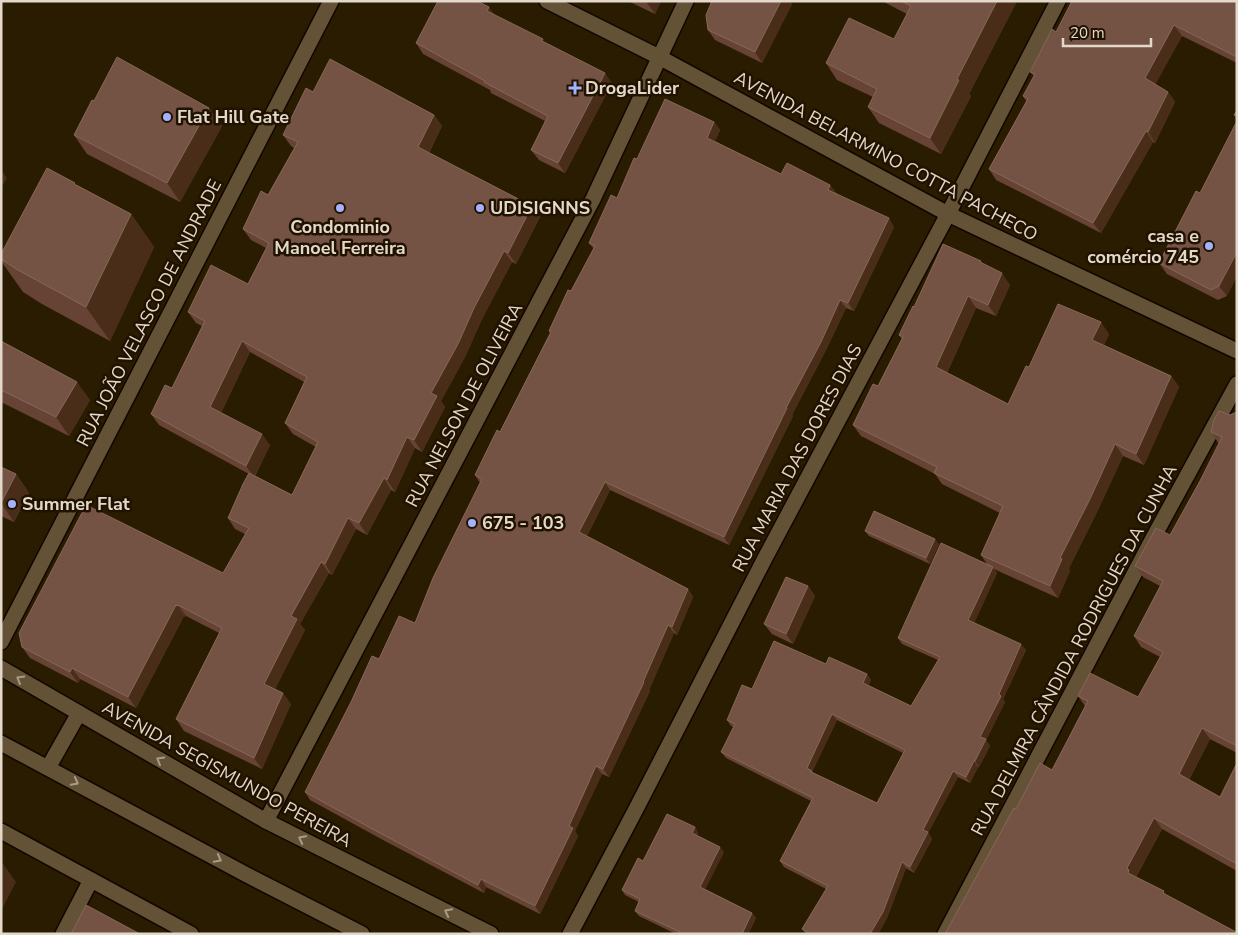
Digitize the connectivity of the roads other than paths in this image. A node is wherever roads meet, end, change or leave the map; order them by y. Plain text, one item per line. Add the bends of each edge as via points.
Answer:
1 (331, 1) edge
2 (547, 1) edge
3 (686, 1) edge
4 (1058, 1) edge
5 (659, 57) junction
6 (948, 214) junction
7 (1237, 351) edge
8 (1237, 384) edge
9 (1, 642) edge
10 (1, 668) edge
11 (79, 713) junction
12 (1, 743) edge
13 (48, 768) junction
14 (266, 821) junction
15 (1, 831) edge
16 (91, 880) junction
17 (63, 934) edge
18 (191, 934) edge
19 (362, 934) edge
20 (491, 934) edge
21 (570, 934) edge
22 (945, 934) edge

1 - 9 street, RUA JOÃO VELASCO DE ANDRADE
2 - 5 street, AVENIDA BELARMINO COTTA PACHECO
3 - 5 street, RUA NELSON DE OLIVEIRA
4 - 6 street, RUA MARIA DAS DORES DIAS
5 - 6 street, AVENIDA BELARMINO COTTA PACHECO
5 - 14 street, RUA NELSON DE OLIVEIRA via 588,208
6 - 7 street, AVENIDA BELARMINO COTTA PACHECO
6 - 21 street, RUA MARIA DAS DORES DIAS
8 - 22 street, RUA DELMIRA CÂNDIDA RODRIGUES DA CUNHA
11 -> 10 street, AVENIDA SEGISMUNDO PEREIRA
11 - 13 street
14 -> 11 street, AVENIDA SEGISMUNDO PEREIRA
12 - 13 street
13 -> 19 street
20 -> 14 street, AVENIDA SEGISMUNDO PEREIRA
15 - 16 street
16 - 17 street
16 - 18 street

